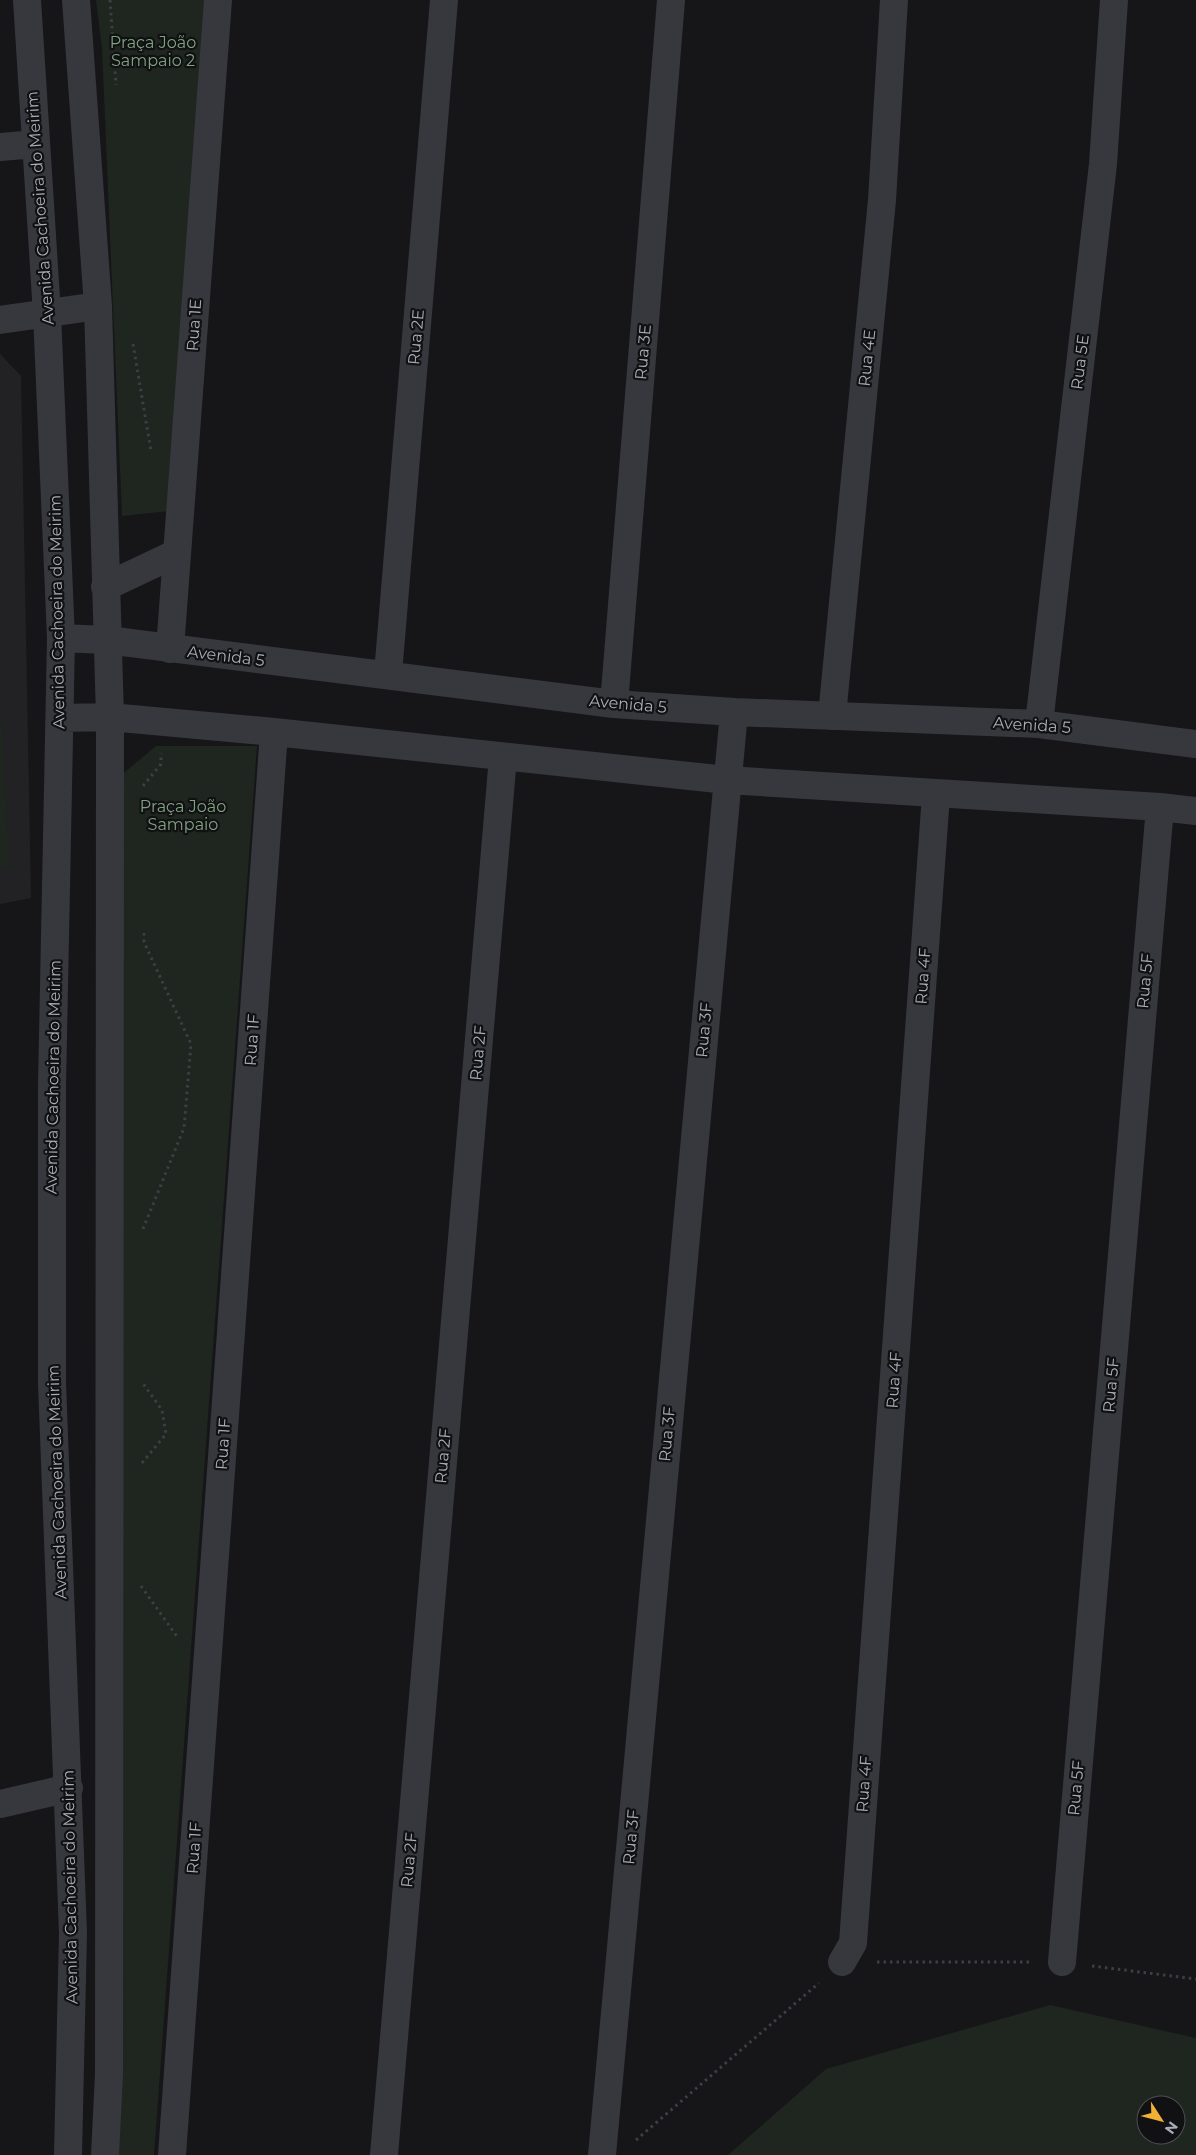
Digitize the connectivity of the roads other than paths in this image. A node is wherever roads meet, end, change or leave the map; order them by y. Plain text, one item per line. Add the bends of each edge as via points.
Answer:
1 (27, 0) edge
2 (76, 0) edge
3 (218, 0) edge
4 (444, 0) edge
5 (670, 0) edge
6 (894, 0) edge
7 (1114, 0) edge
8 (36, 144) junction
9 (0, 147) edge
10 (98, 306) junction
11 (47, 314) junction
12 (0, 320) edge
13 (177, 553) junction
14 (105, 587) junction
15 (61, 638) junction
16 (107, 640) junction
17 (170, 649) junction
18 (388, 674) junction
19 (614, 704) junction
20 (734, 712) junction
21 (832, 716) junction
22 (110, 717) junction
23 (61, 718) junction
24 (1039, 724) junction
25 (274, 732) junction
26 (1196, 744) edge
27 (502, 757) junction
28 (727, 780) junction
29 (936, 795) junction
30 (1160, 807) junction
31 (1196, 811) edge
32 (68, 1788) junction
33 (0, 1804) edge
34 (842, 1962) road end
35 (1062, 1962) road end
36 (68, 2155) edge
37 (105, 2155) edge
38 (172, 2155) edge
39 (384, 2155) edge
40 (602, 2155) edge

1 - 8 street, Avenida Cachoeira do Meirim
2 - 10 street
3 - 13 street, Rua 1E
4 - 18 street, Rua 2E
5 - 19 street, Rua 3E
6 - 21 street, Rua 4E via 882,200
7 - 24 street, Rua 5E via 1103,164
8 - 9 street
8 - 11 street, Avenida Cachoeira do Meirim
10 - 11 street
10 - 14 street
11 - 12 street
11 - 15 street, Avenida Cachoeira do Meirim
13 - 14 street
13 - 17 street, Rua 1E
14 - 16 street
15 - 16 street, Avenida 5
15 - 23 street, Avenida Cachoeira do Meirim
16 - 17 street, Avenida 5
16 - 22 street
17 - 18 street, Avenida 5
18 - 19 street, Avenida 5
19 - 20 street, Avenida 5
20 - 21 street, Avenida 5
20 - 28 street, Rua 3F
21 - 24 street, Avenida 5
22 - 23 street
22 - 25 street
22 - 37 street via 109,2044
23 - 32 street, Avenida Cachoeira do Meirim via 52,1086 52,1383
24 - 26 street, Avenida 5
25 - 27 street
25 - 38 street, Rua 1F
27 - 28 street
27 - 39 street, Rua 2F
28 - 29 street
28 - 40 street, Rua 3F
29 - 30 street
29 - 34 street, Rua 4F via 853,1943
30 - 31 street
30 - 35 street, Rua 5F
32 - 33 street
32 - 36 street, Avenida Cachoeira do Meirim via 73,1933

